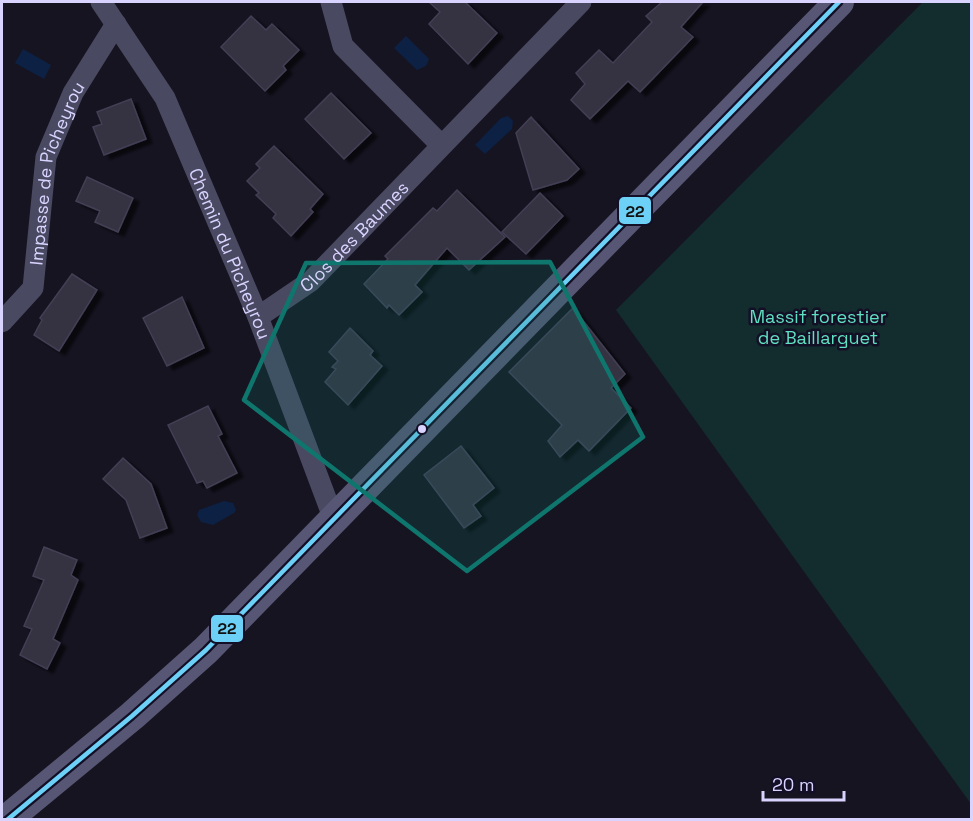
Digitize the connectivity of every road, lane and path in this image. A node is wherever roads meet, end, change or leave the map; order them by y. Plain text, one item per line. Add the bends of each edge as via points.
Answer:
1 (101, 2) edge
2 (331, 2) edge
3 (581, 2) edge
4 (839, 2) edge
5 (116, 24) junction
6 (441, 145) junction
7 (258, 317) junction
8 (2, 322) edge
9 (333, 517) junction
10 (6, 819) edge

1 - 5 street, Chemin du Picheyrou
2 - 6 street via 343,46
3 - 6 street, Clos des Baumes
4 - 9 street
5 - 7 street, Chemin du Picheyrou via 165,98
5 - 8 street, Impasse de Picheyrou via 73,93 46,157 33,288
6 - 7 street, Clos des Baumes via 311,281
7 - 9 street, Chemin du Picheyrou
9 - 10 street via 206,650

